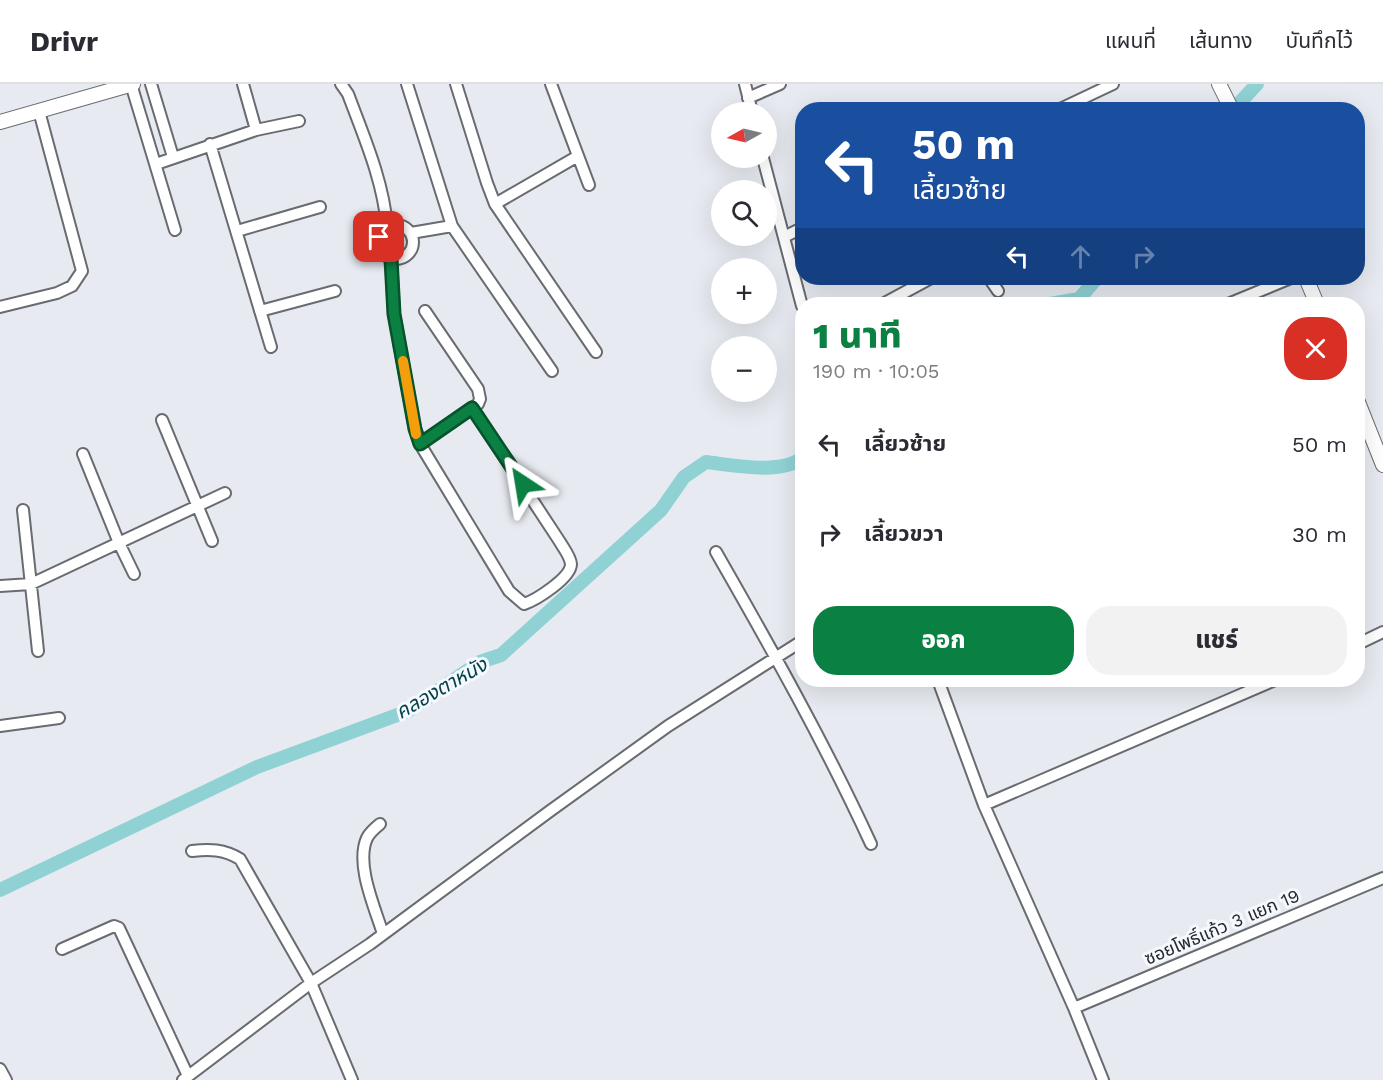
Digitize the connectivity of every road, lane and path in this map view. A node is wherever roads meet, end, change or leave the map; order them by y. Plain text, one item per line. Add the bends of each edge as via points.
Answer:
1 (132, 84) edge
2 (151, 84) edge
3 (243, 84) edge
4 (341, 84) edge
5 (407, 84) edge
6 (456, 84) edge
7 (551, 84) edge
8 (745, 84) edge
9 (780, 84) edge
10 (1113, 84) edge
11 (1220, 84) edge
12 (748, 98) junction
13 (749, 102) edge
14 (1075, 102) edge
15 (1228, 102) edge
16 (39, 111) junction
17 (300, 121) dead end
18 (0, 122) edge
19 (256, 130) junction
20 (210, 144) junction
21 (578, 156) junction
22 (173, 157) junction
23 (156, 164) junction
24 (766, 168) edge
25 (589, 185) dead end
26 (495, 204) junction
27 (320, 207) dead end
28 (387, 226) junction
29 (452, 226) junction
30 (175, 230) dead end
31 (237, 231) junction
32 (795, 232) edge
33 (411, 233) junction
34 (784, 237) junction
35 (391, 259) junction
36 (795, 279) edge
37 (918, 285) edge
38 (994, 285) edge
39 (1274, 285) edge
40 (335, 291) dead end
41 (998, 291) dead end
42 (896, 297) edge
43 (1245, 297) edge
44 (0, 307) edge
45 (260, 311) junction
46 (425, 311) dead end
47 (271, 347) dead end
48 (596, 352) dead end
49 (552, 371) dead end
50 (472, 408) junction
51 (162, 420) dead end
52 (1365, 420) edge
53 (420, 444) junction
54 (83, 454) dead end
55 (1383, 465) edge
56 (225, 493) dead end
57 (197, 506) junction
58 (23, 510) dead end
59 (212, 540) dead end
60 (119, 543) junction
61 (716, 552) dead end
62 (134, 574) dead end
63 (31, 584) junction
64 (0, 586) edge
65 (1383, 633) edge
66 (1365, 641) edge
67 (795, 645) edge
68 (38, 651) dead end
69 (776, 657) junction
70 (941, 687) edge
71 (1259, 687) edge
72 (59, 718) dead end
73 (0, 726) edge
74 (984, 805) junction
75 (380, 824) dead end
76 (871, 844) dead end
77 (192, 852) dead end
78 (1383, 878) edge
79 (383, 934) junction
80 (62, 950) dead end
81 (311, 982) junction
82 (1074, 1008) junction
83 (0, 1069) edge
84 (186, 1078) edge
85 (6, 1080) edge
86 (352, 1080) edge
87 (1103, 1080) edge

1 - 16 street
1 - 23 street
2 - 22 street
3 - 19 street
4 - 28 street via 377,174
5 - 29 street
6 - 26 street
7 - 21 street
8 - 12 street
9 - 12 street
10 - 14 street
11 - 15 street
12 - 13 street
16 - 18 street
16 - 44 street via 82,271 77,281 64,290
17 - 19 street
19 - 20 street
20 - 22 street
20 - 31 street
21 - 25 street
21 - 26 street
22 - 23 street
23 - 30 street
24 - 34 street
26 - 48 street
27 - 31 street
28 - 33 street via 400,225
28 - 35 street via 378,244
29 - 33 street
29 - 49 street
31 - 45 street
32 - 34 street
33 - 35 street via 410,252
34 - 36 street
35 - 53 street via 394,314
37 - 42 street
38 - 41 street
39 - 43 street
40 - 45 street
45 - 47 street
46 - 50 street via 478,389 480,399
50 - 53 street
50 - 53 street via 571,563 563,579 531,602 524,604 509,591
51 - 57 street
52 - 55 street
54 - 60 street
56 - 57 street
57 - 59 street
57 - 60 street
58 - 63 street
60 - 62 street
60 - 63 street
61 - 69 street
63 - 64 street
63 - 68 street
65 - 66 street
67 - 69 street
69 - 76 street
69 - 79 street via 668,726
70 - 74 street
71 - 74 street
72 - 73 street
74 - 82 street
75 - 79 street via 368,835 364,857
77 - 81 street via 229,852 240,859
78 - 82 street, ซอยโพธิ์แก้ว 3 แยก 19
79 - 81 street
80 - 84 street via 103,930 119,928
81 - 84 street
81 - 86 street
82 - 87 street
83 - 85 street

